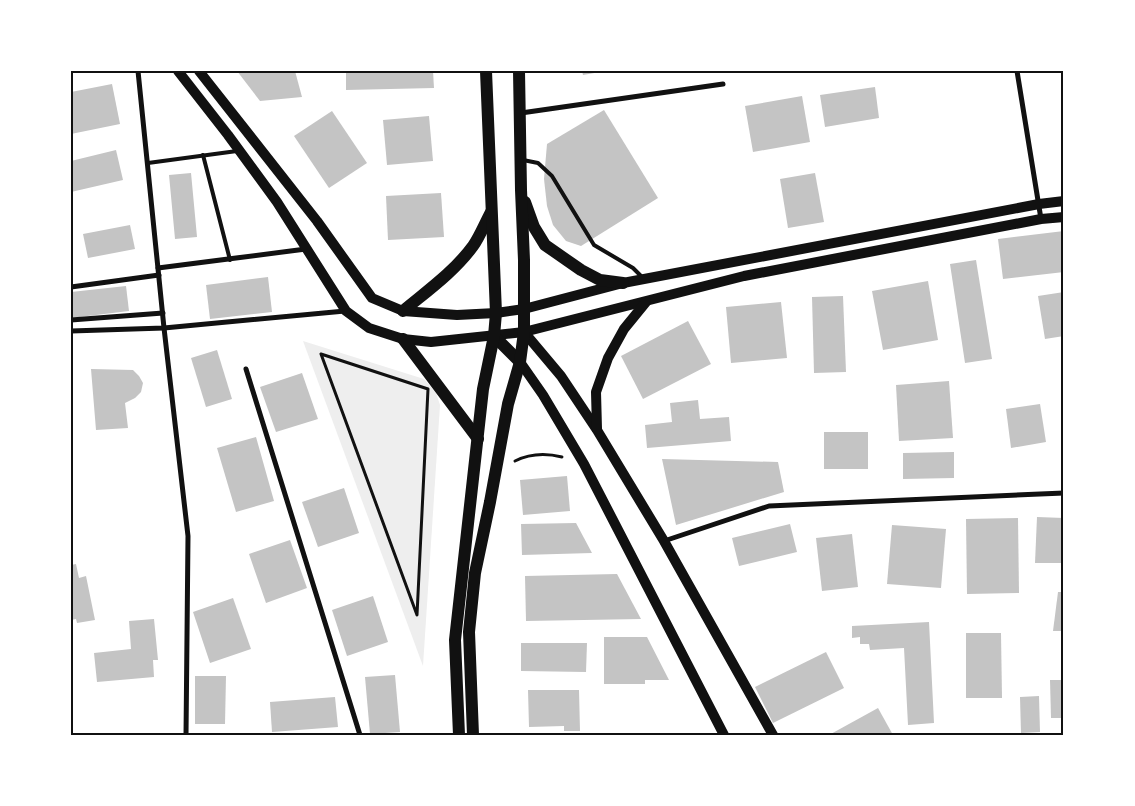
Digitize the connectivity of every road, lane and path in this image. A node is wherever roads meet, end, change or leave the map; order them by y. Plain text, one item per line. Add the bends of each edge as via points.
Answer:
1 (138, 71) edge
2 (178, 71) edge
3 (199, 71) edge
4 (486, 71) edge
5 (519, 71) edge
6 (1017, 71) edge
7 (723, 84) dead end
8 (521, 113) junction
9 (240, 151) junction
10 (203, 155) junction
11 (521, 160) junction
12 (148, 163) junction
13 (521, 190) junction
14 (1064, 201) edge
15 (1039, 204) junction
16 (492, 211) junction
17 (1064, 217) edge
18 (1041, 219) junction
19 (306, 249) junction
20 (230, 260) junction
21 (158, 268) junction
22 (159, 275) junction
23 (644, 279) junction
24 (623, 283) junction
25 (71, 287) edge
26 (646, 302) junction
27 (524, 309) junction
28 (346, 311) junction
29 (403, 311) junction
30 (163, 313) junction
31 (496, 313) junction
32 (71, 320) edge
33 (164, 328) junction
34 (71, 331) edge
35 (524, 332) junction
36 (494, 336) junction
37 (403, 339) junction
38 (520, 362) junction
39 (246, 369) dead end
40 (597, 430) junction
41 (478, 439) junction
42 (584, 464) junction
43 (496, 471) junction
44 (1064, 493) edge
45 (664, 541) junction
46 (417, 615) joint
47 (471, 706) junction
48 (458, 707) junction
49 (186, 735) edge
50 (360, 735) edge
51 (459, 735) edge
52 (472, 735) edge
53 (724, 735) edge
54 (773, 735) edge

1 - 12 street
2 - 9 main road
3 - 29 main road via 317,221 372,298
4 - 16 main road
5 - 8 main road
6 - 15 street
7 - 8 street
8 - 11 main road
9 - 10 lane
9 - 19 main road
10 - 12 lane
10 - 20 lane
11 - 13 main road
11 - 23 lane via 538,163 552,176 594,245 633,268
12 - 21 street
13 - 24 main road via 534,227 545,245 600,280
13 - 27 main road
14 - 15 main road
15 - 18 street
15 - 23 main road
16 - 29 main road via 460,262
16 - 31 main road
17 - 18 main road
18 - 26 main road via 744,276
19 - 20 street
19 - 28 main road
20 - 21 street
21 - 22 street
22 - 25 street
22 - 30 street
23 - 24 main road
24 - 27 main road
26 - 35 main road
26 - 40 main road via 624,329 608,358 596,392
27 - 31 main road
27 - 35 main road
28 - 33 street
28 - 37 main road via 369,328
29 - 31 main road
30 - 32 street
30 - 33 street
31 - 36 main road
33 - 34 street
33 - 49 street via 188,536
35 - 36 main road
35 - 38 main road
35 - 40 main road via 562,376
36 - 37 main road via 431,342
36 - 38 main road
36 - 41 main road via 483,389
37 - 41 main road
38 - 42 main road
38 - 43 main road via 508,404
39 - 50 street
40 - 45 main road
41 - 48 main road via 455,640
42 - 43 path via 559,456 538,454 521,458
42 - 53 main road
43 - 47 main road via 475,573 469,632
44 - 45 street via 770,506
45 - 54 main road
46 - 46 path via 428,389 321,354 324,364
47 - 48 main road
47 - 52 main road
48 - 51 main road

